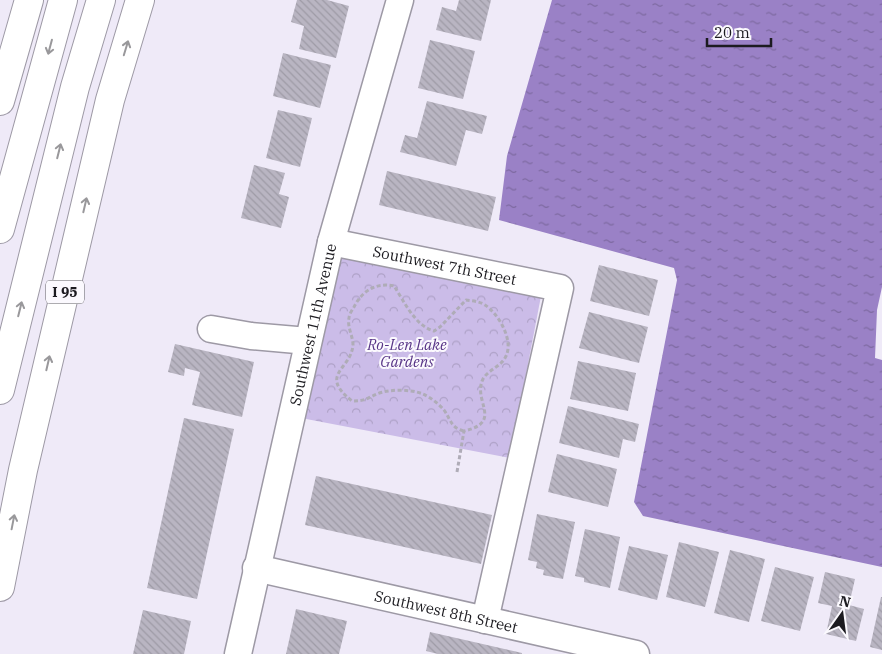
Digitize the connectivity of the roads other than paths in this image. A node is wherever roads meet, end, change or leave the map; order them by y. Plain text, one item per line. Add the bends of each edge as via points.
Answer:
1 (29, 0) edge
2 (63, 0) edge
3 (101, 0) edge
4 (140, 0) edge
5 (400, 0) edge
6 (0, 101) edge
7 (0, 229) edge
8 (331, 242) junction
9 (211, 329) dead end
10 (308, 341) junction
11 (0, 390) edge
12 (256, 568) junction
13 (0, 587) edge
14 (485, 620) junction
15 (238, 654) edge
16 (636, 654) edge

1 - 6 highway
2 -> 7 highway
11 -> 3 highway via 75,87
13 -> 4 highway, I 95 via 23,470 110,100
5 - 8 street, Southwest 11th Avenue
8 - 10 street, Southwest 11th Avenue
8 - 14 street, Southwest 7th Street via 560,288
9 - 10 street
10 - 12 street, Southwest 11th Avenue
12 - 14 street, Southwest 8th Street
12 - 15 street, Southwest 11th Avenue
14 - 16 street, Southwest 8th Street

